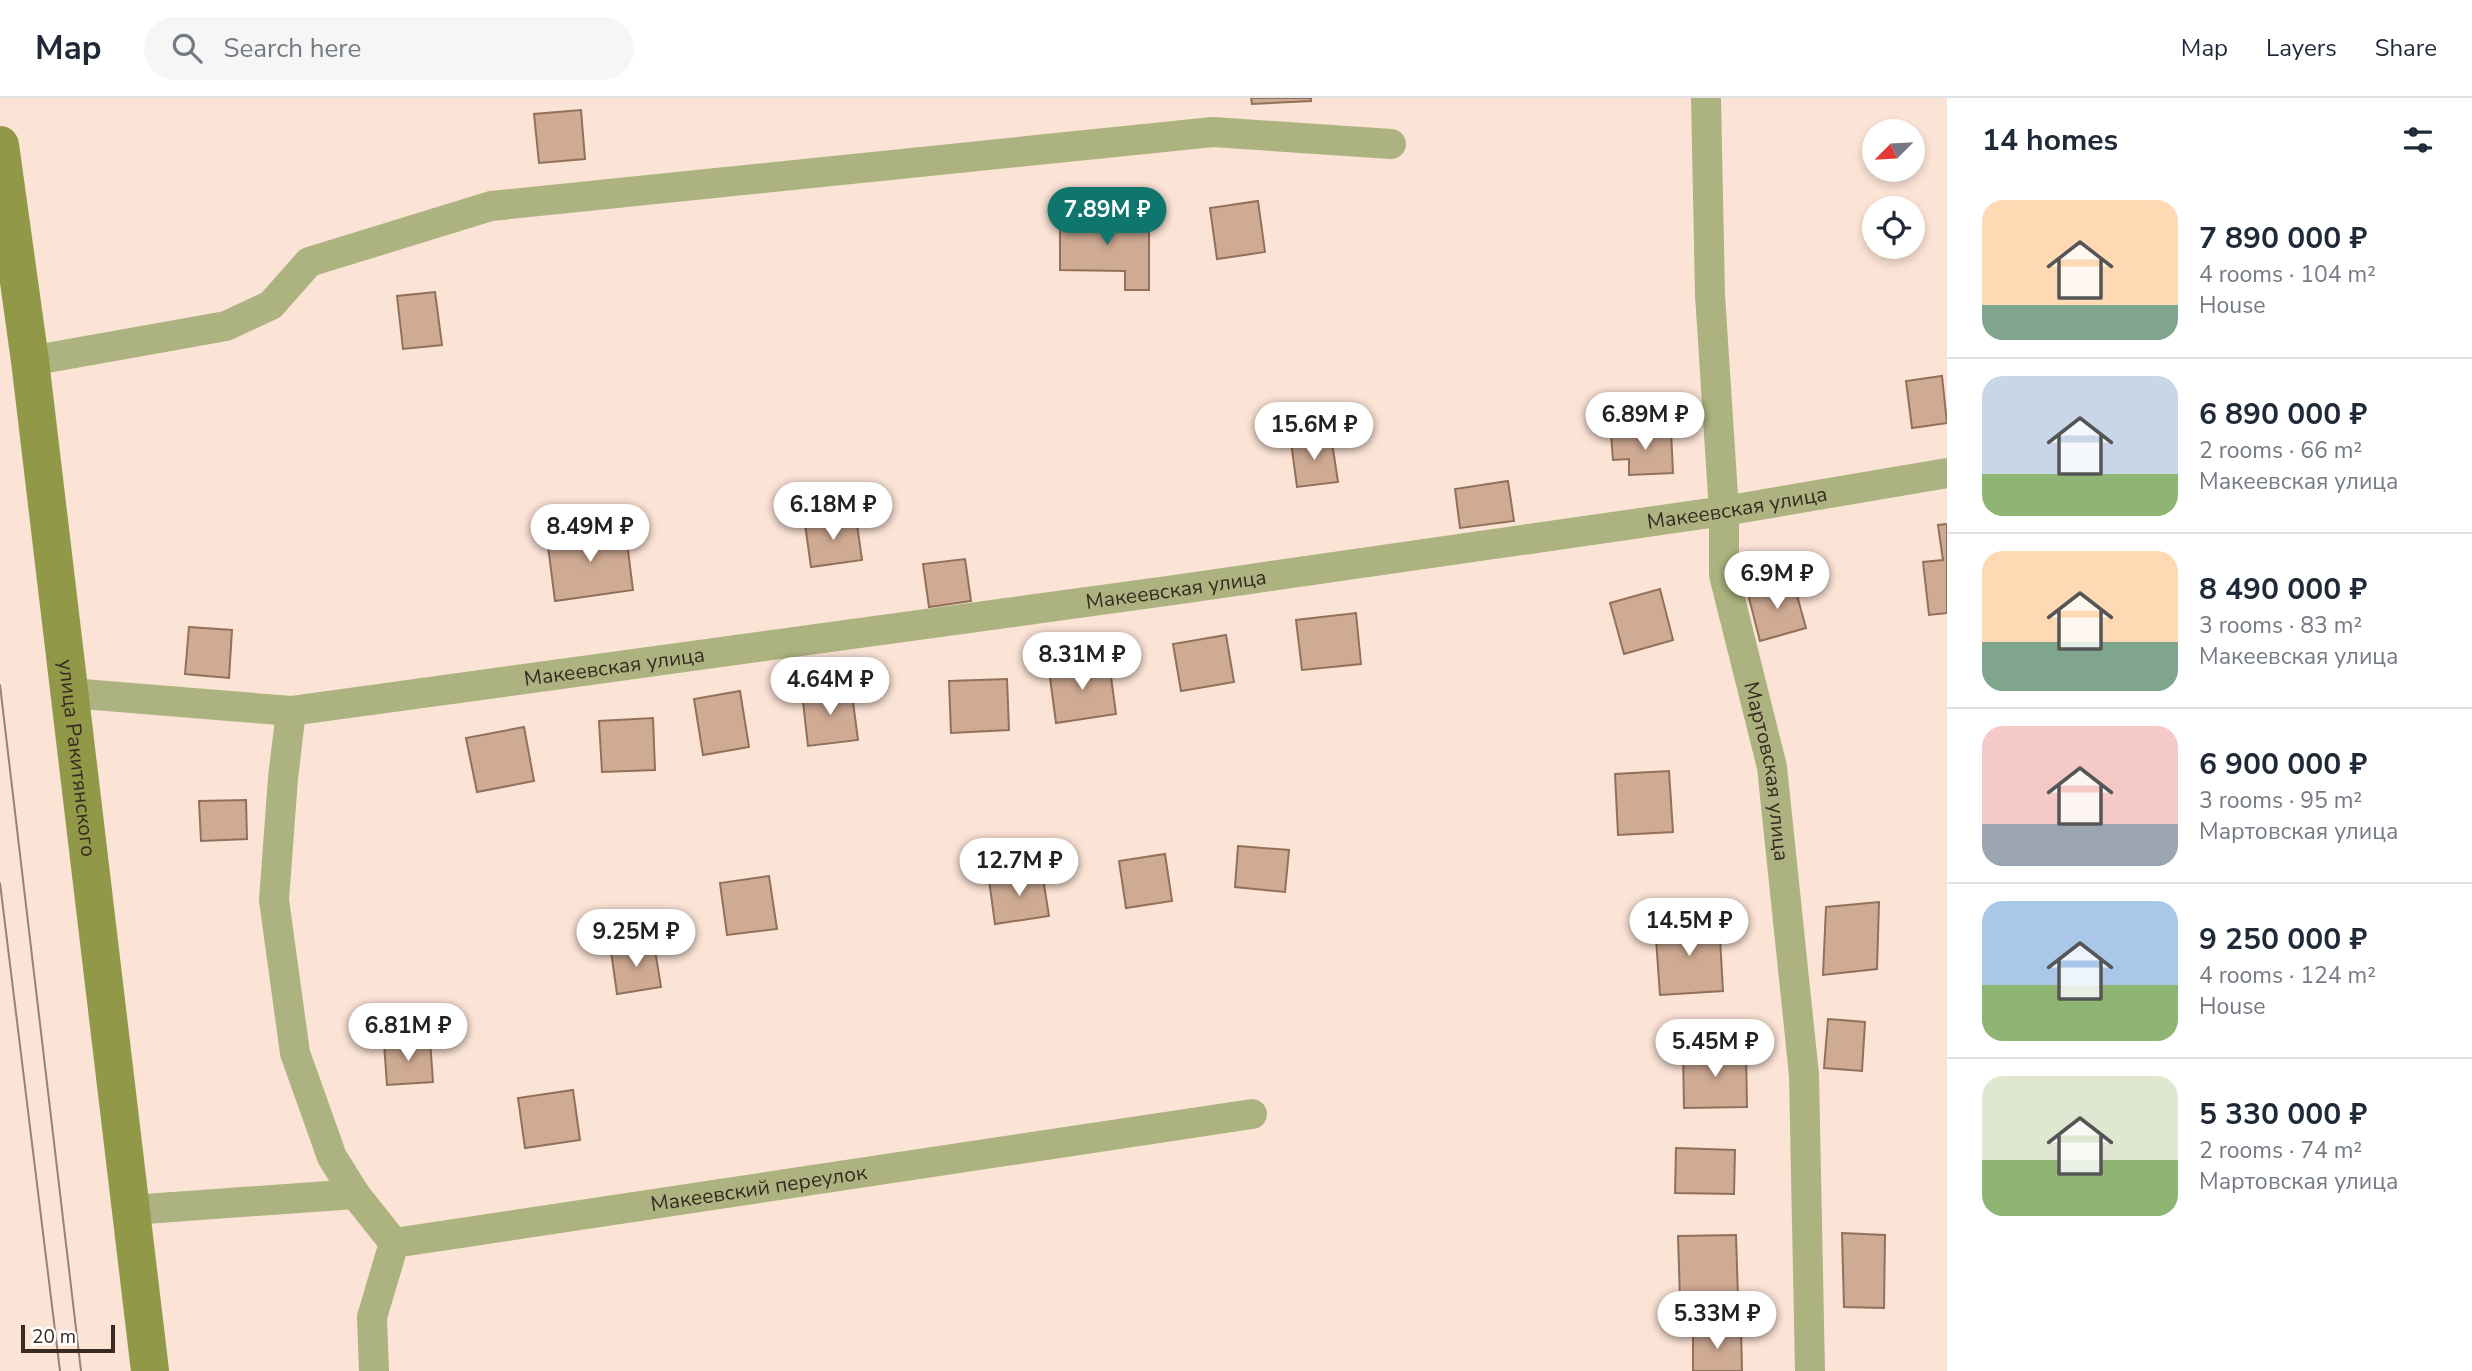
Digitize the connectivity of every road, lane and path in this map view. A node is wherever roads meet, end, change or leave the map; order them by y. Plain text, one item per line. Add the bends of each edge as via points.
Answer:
1 (1706, 98) edge
2 (0, 145) edge
3 (1391, 145) dead end
4 (30, 361) junction
5 (1947, 473) edge
6 (1724, 511) junction
7 (70, 693) junction
8 (291, 711) junction
9 (1252, 1114) dead end
10 (355, 1194) junction
11 (131, 1210) junction
12 (394, 1243) junction
13 (149, 1371) edge
14 (374, 1371) edge
15 (1810, 1371) edge

1 - 6 street, Мартовская улица via 1710,295
2 - 4 main road, улица Ракитянского
3 - 4 street via 1213,132 491,206 309,262 271,305 226,326
4 - 7 main road, улица Ракитянского
5 - 6 street, Макеевская улица
6 - 8 street, Макеевская улица
6 - 15 street, Мартовская улица via 1724,575 1772,766 1804,1075
7 - 8 street, Макеевская улица
7 - 11 main road, улица Ракитянского
8 - 10 street via 274,900 295,1053 332,1157
9 - 12 street, Макеевский переулок
10 - 11 street
10 - 12 street
11 - 13 main road, улица Ракитянского
12 - 14 street via 372,1317

